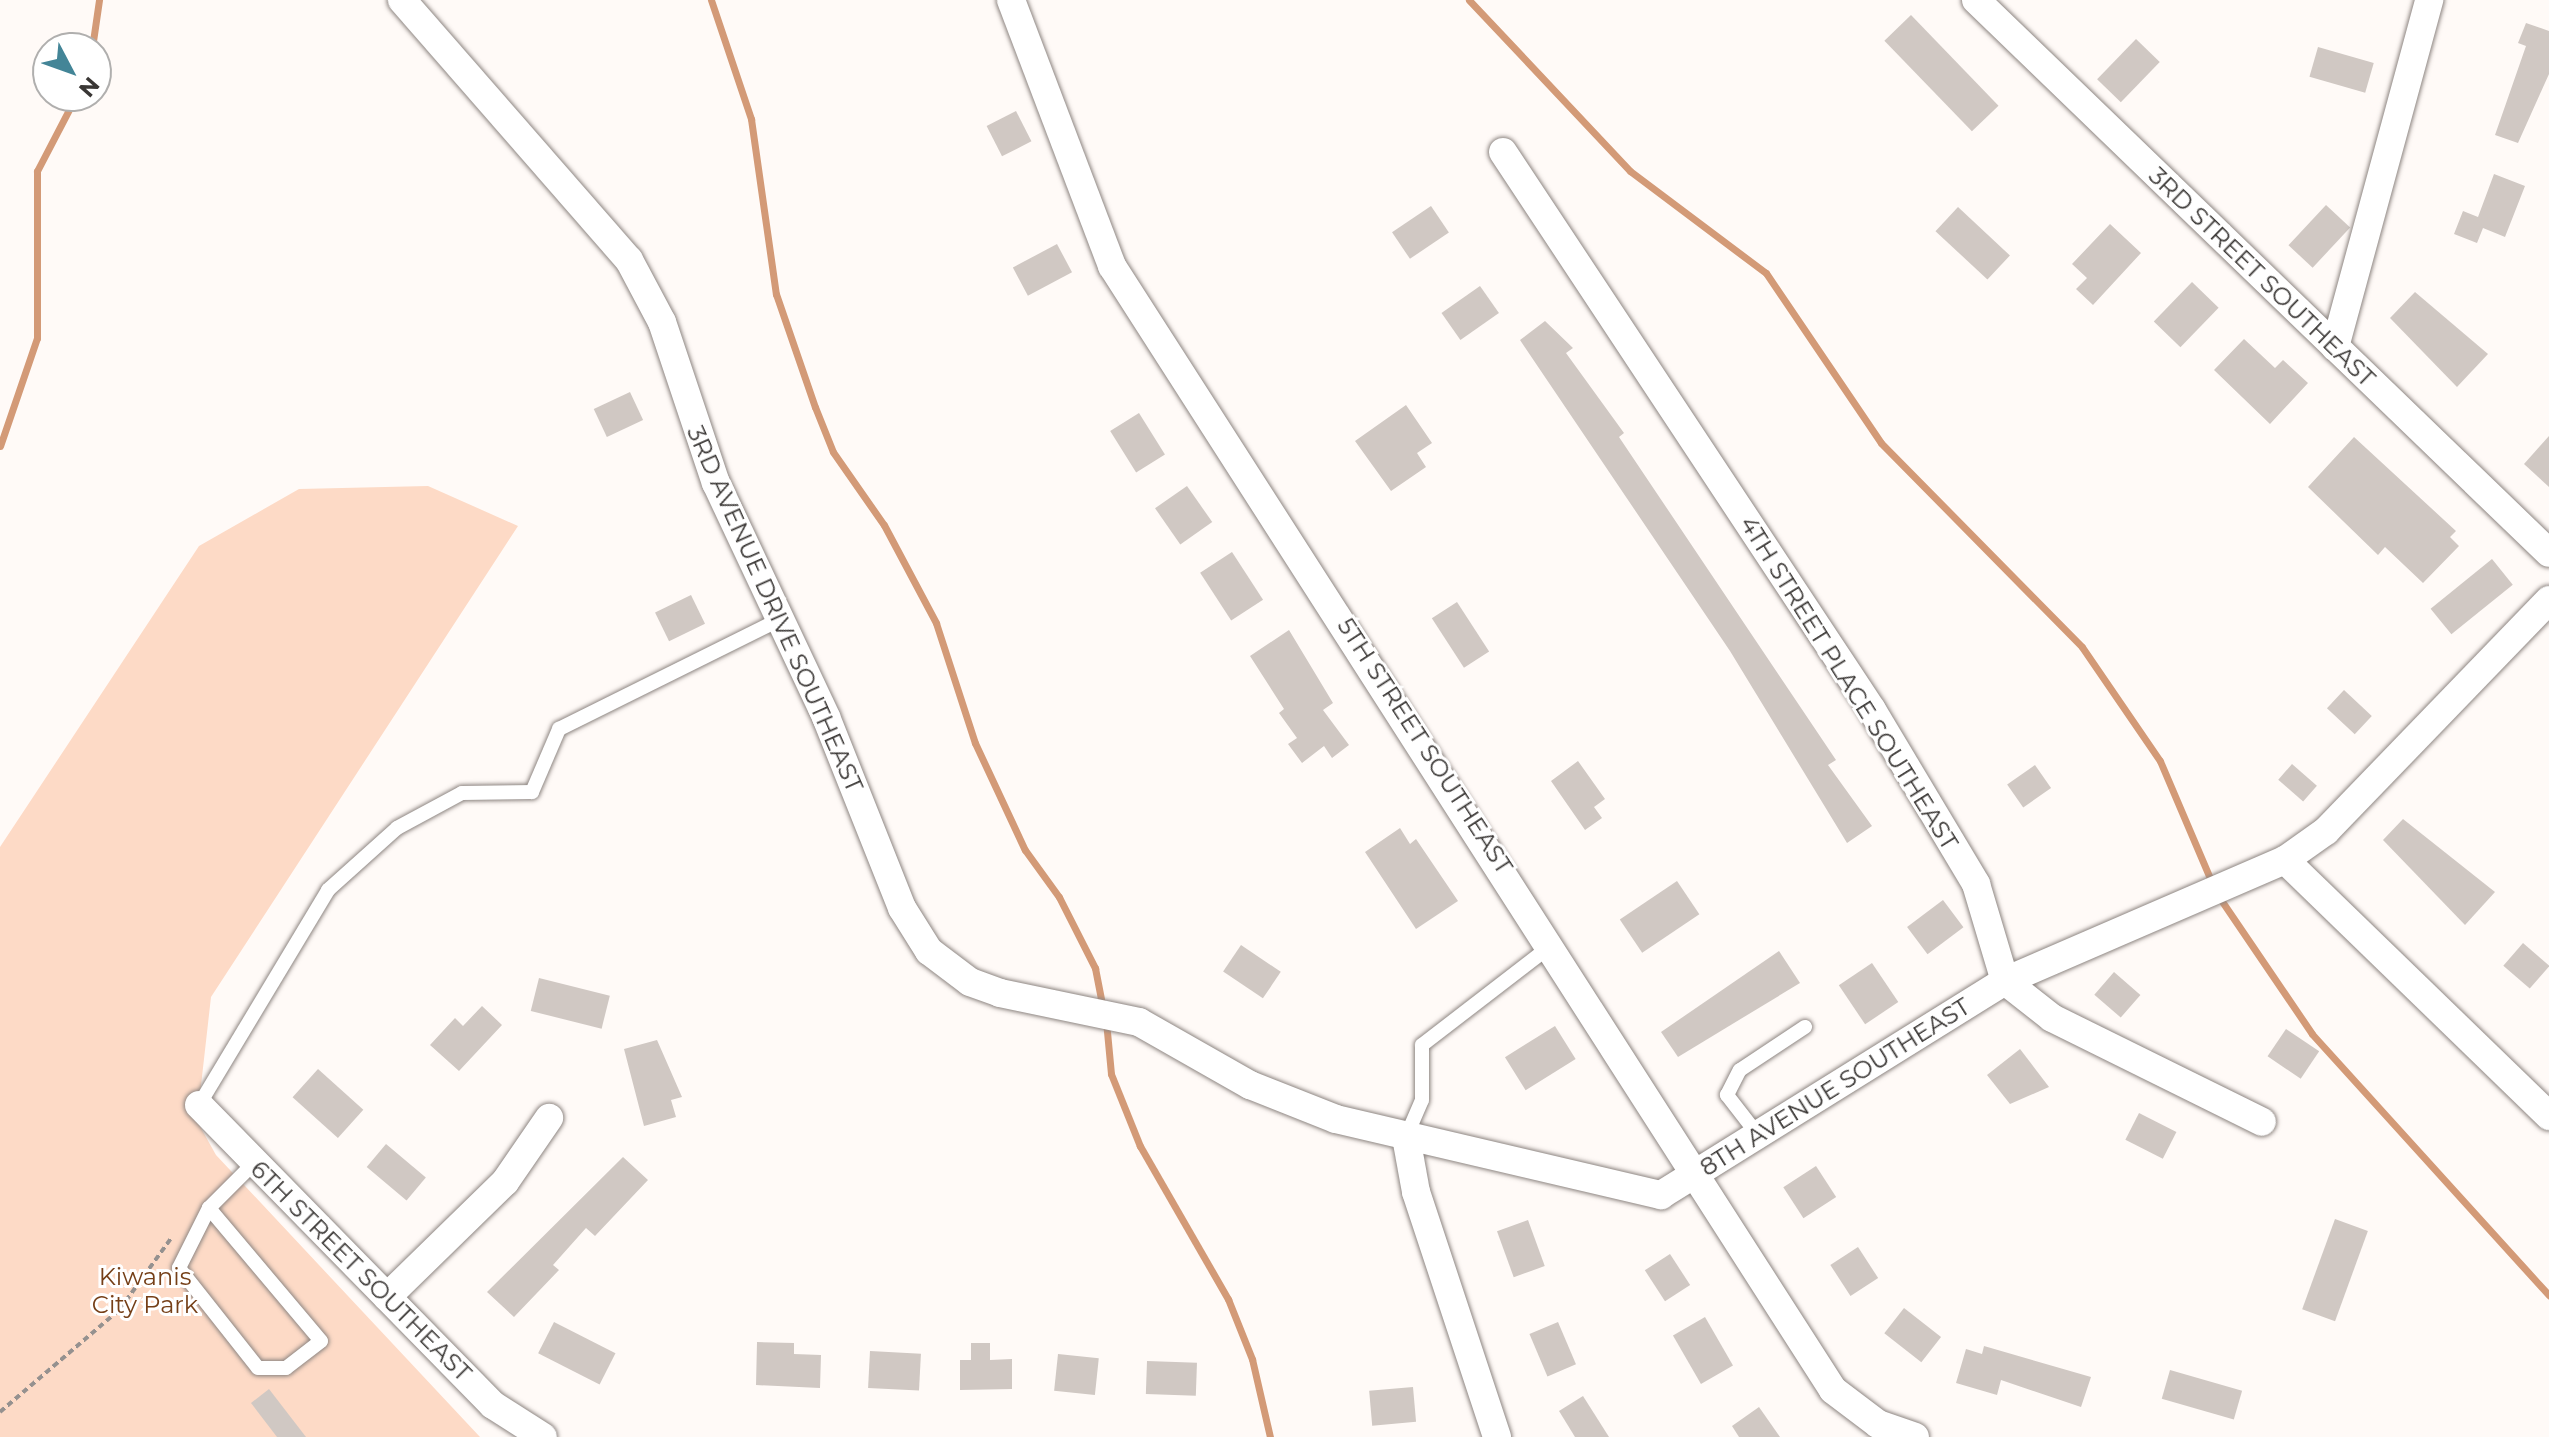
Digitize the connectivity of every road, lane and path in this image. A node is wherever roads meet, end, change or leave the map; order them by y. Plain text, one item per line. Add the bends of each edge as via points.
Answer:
1 (402, 0) edge
2 (1011, 0) edge
3 (2429, 0) edge
4 (1985, 4) edge
5 (1503, 152) dead end
6 (2335, 347) junction
7 (2549, 553) edge
8 (2549, 600) edge
9 (781, 619) junction
10 (2285, 860) junction
11 (1552, 945) junction
12 (2005, 981) junction
13 (1024, 998) joint
14 (1805, 1027) dead end
15 (199, 1105) joint
16 (2549, 1116) edge
17 (549, 1118) dead end
18 (2262, 1122) dead end
19 (1758, 1135) junction
20 (1406, 1137) junction
21 (254, 1163) junction
22 (1695, 1175) junction
23 (209, 1208) junction
24 (179, 1227) dead end
25 (387, 1297) junction
26 (0, 1412) edge
27 (533, 1435) edge
28 (1497, 1437) edge
29 (1915, 1437) edge

1 - 9 street, 3RD AVENUE DRIVE SOUTHEAST via 629,260 662,322 716,483
2 - 11 street, 5TH STREET SOUTHEAST via 1112,266
3 - 6 street
4 - 6 street, 3RD STREET SOUTHEAST
5 - 12 street, 4TH STREET PLACE SOUTHEAST via 1872,710 1976,884
6 - 7 street, 3RD STREET SOUTHEAST
8 - 10 street, 8TH AVENUE SOUTHEAST via 2326,831
9 - 13 street, 3RD AVENUE DRIVE SOUTHEAST via 902,908 929,951 970,982
9 - 15 lane via 559,729 532,792 462,793 397,828 328,890
10 - 12 street, 8TH AVENUE SOUTHEAST
10 - 16 street
11 - 20 lane via 1422,1045 1422,1100
11 - 22 street, 5TH STREET SOUTHEAST
12 - 18 street via 2064,1025
12 - 19 street, 8TH AVENUE SOUTHEAST
13 - 20 street, 8TH AVENUE SOUTHEAST via 1139,1022 1278,1098
14 - 19 lane via 1740,1070 1727,1095
15 - 21 street, 6TH STREET SOUTHEAST
17 - 25 street via 505,1182
19 - 22 street, 8TH AVENUE SOUTHEAST
20 - 22 street, 8TH AVENUE SOUTHEAST via 1661,1195
20 - 28 street via 1416,1192
21 - 23 lane
21 - 25 street, 6TH STREET SOUTHEAST
22 - 29 street, 5TH STREET SOUTHEAST via 1833,1390 1878,1424
23 - 23 lane via 321,1341 286,1368 258,1368 179,1268
24 - 26 path via 120,1309
25 - 27 street, 6TH STREET SOUTHEAST

